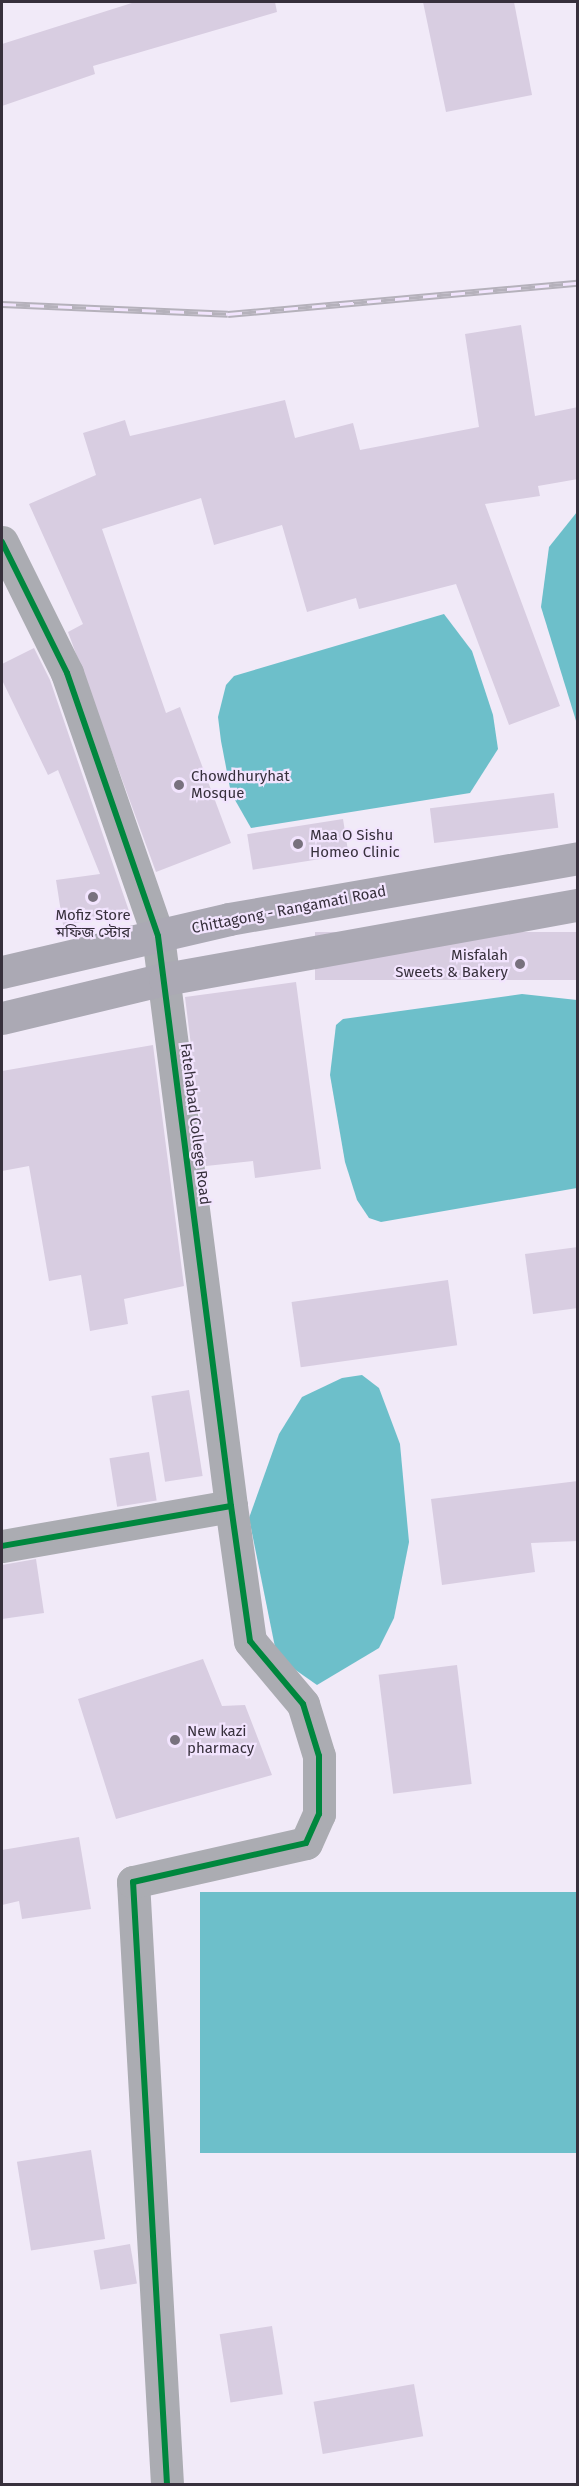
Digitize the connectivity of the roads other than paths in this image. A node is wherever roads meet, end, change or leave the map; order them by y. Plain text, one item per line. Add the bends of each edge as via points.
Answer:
1 (2, 542) edge
2 (578, 858) edge
3 (578, 905) edge
4 (158, 936) junction
5 (2, 972) edge
6 (165, 979) junction
7 (2, 1018) edge
8 (231, 1506) junction
9 (2, 1546) edge
10 (167, 2484) edge

1 - 4 street, Fatehabad College Road via 67,673
2 - 4 highway, Chittagong - Rangamati Road
3 - 6 highway
4 - 5 highway, Chittagong - Rangamati Road
4 - 6 street, Fatehabad College Road
6 - 7 highway
6 - 8 street, Fatehabad College Road
8 - 9 street
8 - 10 street, Fatehabad College Road via 250,1641 303,1704 319,1756 319,1814 306,1844 133,1882

